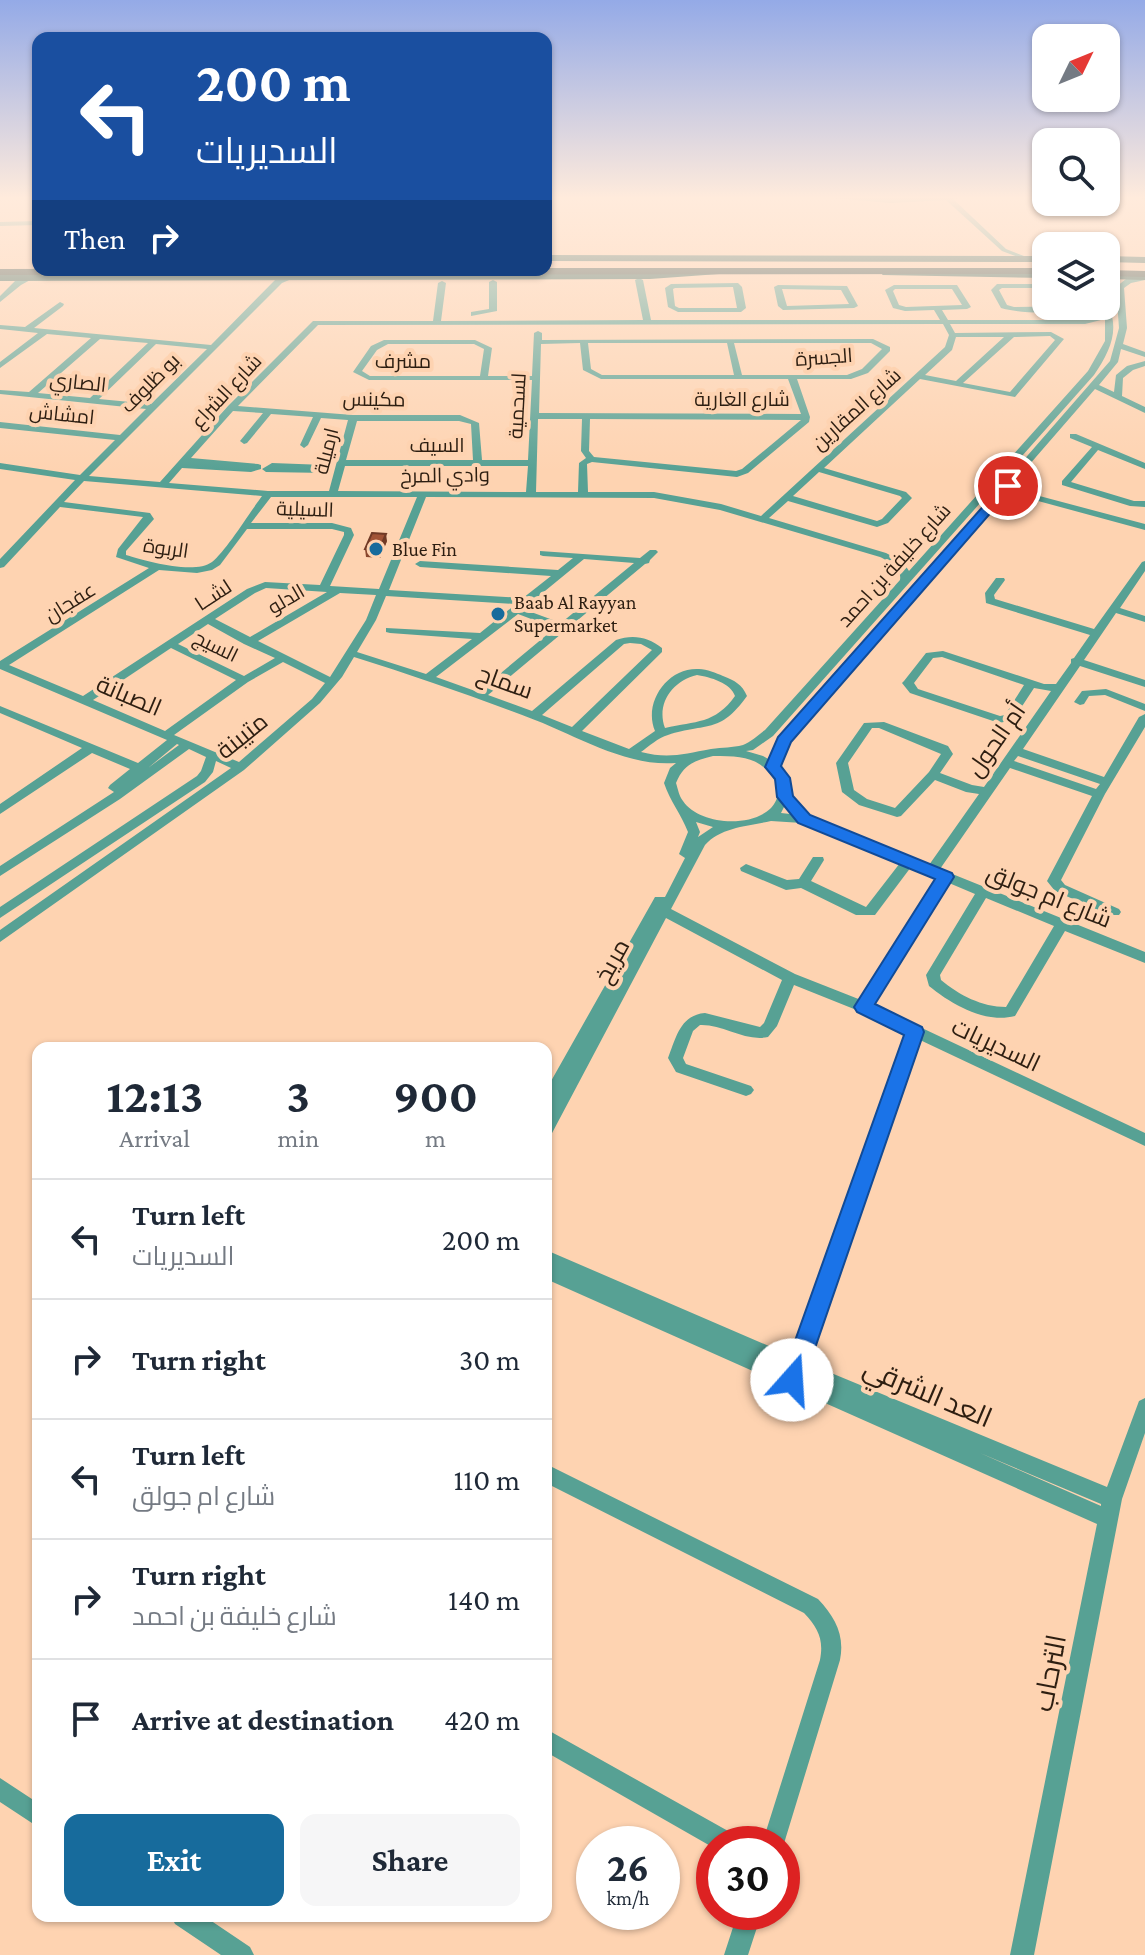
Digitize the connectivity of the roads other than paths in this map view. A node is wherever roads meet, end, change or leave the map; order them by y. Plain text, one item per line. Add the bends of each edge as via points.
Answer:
1 (266, 288) edge
2 (441, 288) edge
3 (493, 288) edge
4 (644, 288) edge
5 (669, 288) edge
6 (738, 288) edge
7 (778, 288) edge
8 (844, 288) edge
9 (890, 288) edge
10 (957, 288) edge
11 (996, 288) edge
12 (1120, 288) edge
13 (1120, 295) edge
14 (644, 297) junction
15 (669, 298) junction
16 (1123, 300) junction
17 (60, 304) dead end
18 (810, 309) junction
19 (823, 309) junction
20 (1032, 309) edge
21 (927, 310) junction
22 (938, 310) junction
23 (437, 318) junction
24 (647, 320) junction
25 (814, 320) junction
26 (830, 320) junction
27 (930, 320) junction
28 (943, 320) junction
29 (1093, 320) edge
30 (1110, 320) edge
31 (539, 321) junction
32 (1043, 321) joint
33 (1058, 321) joint
34 (1085, 322) junction
35 (0, 327) edge
36 (1111, 329) junction
37 (26, 330) junction
38 (44, 332) junction
39 (952, 334) junction
40 (1012, 334) junction
41 (97, 337) junction
42 (584, 341) junction
43 (730, 341) junction
44 (154, 342) junction
45 (538, 342) junction
46 (1120, 346) junction
47 (212, 347) junction
48 (1145, 355) edge
49 (1114, 362) junction
50 (1145, 363) edge
51 (0, 366) edge
52 (920, 375) junction
53 (738, 376) junction
54 (484, 377) junction
55 (536, 378) junction
56 (792, 378) junction
57 (957, 384) junction
58 (1095, 386) junction
59 (0, 392) edge
60 (31, 395) junction
61 (1084, 397) junction
62 (1118, 397) junction
63 (92, 401) junction
64 (152, 407) junction
65 (231, 408) junction
66 (1145, 410) edge
67 (268, 412) junction
68 (318, 416) junction
69 (535, 416) junction
70 (586, 416) junction
71 (806, 417) junction
72 (353, 418) junction
73 (0, 425) edge
74 (1073, 436) dead end
75 (121, 438) junction
76 (244, 441) dead end
77 (304, 445) dead end
78 (1097, 446) junction
79 (591, 459) junction
80 (184, 462) junction
81 (478, 463) junction
82 (532, 463) junction
83 (5, 466) edge
84 (235, 466) dead end
85 (341, 466) junction
86 (1145, 466) edge
87 (287, 469) dead end
88 (817, 469) junction
89 (0, 476) edge
90 (82, 478) junction
91 (991, 483) junction
92 (162, 485) junction
93 (1006, 488) junction
94 (531, 492) junction
95 (583, 493) junction
96 (268, 494) junction
97 (333, 494) junction
98 (423, 494) junction
99 (786, 497) junction
100 (1109, 497) junction
101 (57, 504) junction
102 (1145, 504) edge
103 (1097, 514) junction
104 (764, 518) junction
105 (246, 526) junction
106 (1145, 527) edge
107 (543, 553) dead end
108 (929, 554) junction
109 (883, 555) junction
110 (582, 556) junction
111 (0, 564) edge
112 (420, 564) dead end
113 (1145, 564) edge
114 (157, 567) junction
115 (557, 573) junction
116 (1000, 580) dead end
117 (905, 581) junction
118 (324, 587) junction
119 (341, 588) junction
120 (381, 595) junction
121 (519, 606) junction
122 (1112, 609) junction
123 (1145, 619) edge
124 (208, 620) junction
125 (562, 627) junction
126 (390, 630) dead end
127 (1095, 633) junction
128 (481, 636) junction
129 (248, 642) junction
130 (171, 644) junction
131 (351, 653) junction
132 (282, 658) junction
133 (1075, 661) junction
134 (0, 665) edge
135 (427, 678) junction
136 (244, 680) junction
137 (332, 682) junction
138 (1031, 683) junction
139 (1145, 684) edge
140 (1060, 688) junction
141 (480, 696) junction
142 (84, 701) junction
143 (1080, 702) dead end
144 (1145, 708) edge
145 (0, 709) edge
146 (534, 716) junction
147 (1145, 717) edge
148 (575, 731) junction
149 (1141, 732) edge
150 (662, 733) junction
151 (176, 740) junction
152 (91, 748) junction
153 (731, 751) junction
154 (1016, 751) junction
155 (212, 755) junction
156 (637, 755) junction
157 (688, 759) junction
158 (1007, 763) junction
159 (240, 767) junction
160 (773, 767) junction
161 (137, 768) junction
162 (150, 773) junction
163 (933, 775) junction
164 (1107, 782) junction
165 (670, 786) junction
166 (987, 791) junction
167 (1099, 794) junction
168 (785, 797) junction
169 (0, 810) edge
170 (685, 810) junction
171 (766, 818) junction
172 (77, 819) junction
173 (804, 819) junction
174 (729, 825) junction
175 (818, 860) dead end
176 (908, 862) junction
177 (746, 868) dead end
178 (0, 872) edge
179 (939, 874) junction
180 (803, 883) junction
181 (983, 892) junction
182 (661, 909) junction
183 (1114, 912) dead end
184 (0, 913) edge
185 (1061, 925) junction
186 (0, 937) edge
187 (1145, 958) edge
188 (790, 978) junction
189 (864, 1007) junction
190 (915, 1032) junction
191 (746, 1090) dead end
192 (552, 1094) edge
193 (552, 1118) edge
194 (1145, 1140) edge
195 (552, 1260) edge
196 (552, 1273) edge
197 (794, 1374) junction
198 (1145, 1407) edge
199 (552, 1476) edge
200 (1110, 1509) junction
201 (552, 1743) edge
202 (0, 1789) edge
203 (32, 1812) edge
204 (697, 1826) edge
205 (779, 1826) edge
206 (192, 1922) edge
207 (744, 1930) edge
208 (242, 1955) edge
209 (736, 1955) edge
210 (1022, 1955) edge

1 - 47 street, بو ظلوف
2 - 23 street
3 - 23 street via 491,313
4 - 14 street
5 - 15 street
6 - 15 street via 742,308 678,310
7 - 18 street via 782,306
8 - 19 street via 854,306
9 - 21 street via 896,306
10 - 22 street via 967,307
11 - 20 street via 1004,306
12 - 16 street
13 - 16 street
14 - 15 street
14 - 24 street
16 - 46 street, شارع خليفة بن احمد
17 - 37 street
18 - 19 street
18 - 25 street
19 - 26 street
21 - 22 street
21 - 27 street
22 - 28 street
23 - 31 street, شارع الشراع
23 - 65 street, شارع الشراع via 311,324
24 - 25 street, شارع الشراع
24 - 31 street, شارع الشراع
25 - 26 street, شارع الشراع
26 - 27 street, شارع الشراع
27 - 28 street, شارع الشراع
28 - 32 street, شارع الشراع
28 - 39 street
29 - 34 street, شارع الشراع
30 - 36 street
31 - 45 street, لسحمية
32 - 33 street, شارع الشراع
33 - 34 street, شارع الشراع
34 - 36 street, شارع الشراع
35 - 37 street
36 - 91 street, شارع خليفة بن احمد via 1111,340 1091,373
37 - 38 street
38 - 41 street
38 - 51 street
39 - 40 street
39 - 52 street, شارع المقارين via 953,344
40 - 57 street
40 - 57 street via 1051,334 1060,339 1014,394
41 - 44 street
41 - 60 street
42 - 43 street, الجسرة
42 - 45 street, الجسرة
42 - 53 street, الجسرة via 592,375
43 - 53 street
43 - 56 street, الجسرة via 873,341 887,349 858,374
44 - 47 street
44 - 63 street
45 - 55 street, لسحمية
46 - 48 street
46 - 49 street, شارع خليفة بن احمد
47 - 64 street, بو ظلوف
48 - 49 street
49 - 58 street, شارع خليفة بن احمد
50 - 62 street via 1119,377
52 - 57 street
52 - 88 street, شارع المقارين
53 - 56 street, الجسرة
54 - 54 street, مشرف via 488,348 475,342 381,343 357,372 369,378
54 - 55 street, مشرف
55 - 69 street, لسحمية
56 - 71 street
58 - 61 street, شارع خليفة بن احمد
58 - 62 street
59 - 60 street, الصاري
60 - 63 street, الصاري
61 - 62 street
61 - 93 street, شارع خليفة بن احمد
62 - 66 street
63 - 64 street, الصاري
64 - 75 street, بو ظلوف
65 - 67 street, مكينس
65 - 80 street, شارع الشراع
67 - 68 street, مكينس
67 - 76 street
68 - 72 street, مكينس
68 - 77 street
69 - 70 street, شارع الغارية
69 - 82 street, لسحمية
70 - 71 street, شارع الغارية
70 - 79 street via 585,451
71 - 79 street, شارع الغارية via 737,474
72 - 81 street, مكينس via 471,421
72 - 85 street, ارميلة
73 - 75 street, امشاش
74 - 78 street
75 - 90 street, بو ظلوف
78 - 86 street
78 - 100 street via 1065,483
79 - 95 street via 583,463
80 - 84 street
80 - 92 street, شارع الشراع
81 - 82 street, السيف
81 - 85 street, السيف
82 - 94 street, لسحمية
83 - 89 street
83 - 90 street, وادي المرخ
85 - 87 street, السيف
85 - 97 street, ارميلة
88 - 99 street, شارع المقارين
88 - 99 street via 907,498 877,524
90 - 92 street, وادي المرخ
90 - 101 street, بو ظلوف
91 - 93 street
91 - 108 street, شارع خليفة بن احمد
92 - 96 street, وادي المرخ
93 - 103 street
93 - 160 street, شارع خليفة بن احمد via 784,740
94 - 95 street, وادي المرخ
94 - 98 street, وادي المرخ
95 - 104 street, وادي المرخ via 679,498
96 - 97 street, وادي المرخ
96 - 105 street, الربوة
97 - 98 street, وادي المرخ
98 - 120 street, متيبنة
99 - 104 street, شارع المقارين
100 - 102 street
100 - 103 street
101 - 111 street, بو ظلوف
101 - 114 street, الربوة via 147,515 145,526 121,557
103 - 106 street
104 - 109 street, وادي المرخ
105 - 114 street, الربوة via 208,568
105 - 118 street, السيلية via 348,530
107 - 110 street
108 - 109 street, وادي المرخ
108 - 117 street, شارع خليفة بن احمد
109 - 117 street via 905,570
110 - 115 street
110 - 125 street via 650,557
112 - 115 street
113 - 122 street, أم الحول
114 - 134 street, عفجان
115 - 121 street
116 - 127 street via 990,601
117 - 153 street, شارع خليفة بن احمد via 769,733 749,747
118 - 119 street, لشــا
118 - 124 street, لشــا via 265,585
119 - 120 street, لشــا
119 - 129 street, الدلو
120 - 121 street, لشــا
120 - 131 street, متيبنة
121 - 125 street, لشــا
121 - 128 street
122 - 123 street
122 - 127 street, أم الحول
124 - 129 street, الدلو
124 - 130 street, لشــا
125 - 141 street
126 - 128 street
127 - 133 street, أم الحول
128 - 135 street
129 - 132 street, الدلو
130 - 136 street, السيج
130 - 142 street, لشــا
131 - 135 street, سماح
131 - 137 street, متيبنة
132 - 136 street, السيج
132 - 137 street, الدلو
133 - 139 street
133 - 140 street, أم الحول
134 - 142 street, الصبانة
135 - 141 street, سماح
136 - 151 street, السيج
137 - 159 street, متيبنة
138 - 138 street via 936,653 908,683 914,691 999,720 1009,718
138 - 140 street
140 - 154 street, أم الحول
141 - 146 street, سماح
142 - 151 street, الصبانة
143 - 144 street via 1086,693 1106,692
145 - 152 street
146 - 148 street, سماح
146 - 148 street via 620,642 627,638 653,645 658,650
147 - 149 street
148 - 156 street, سماح
149 - 164 street
150 - 150 street via 722,719 741,696 738,688 706,674 679,677 656,708
150 - 156 street
151 - 155 street, الصبانة
151 - 161 street
151 - 162 street
152 - 161 street
152 - 169 street
153 - 157 street
153 - 160 street
154 - 158 street, أم الحول
154 - 164 street
155 - 159 street, الصبانة
155 - 184 street, متيبنة via 201,779
156 - 157 street, سماح via 671,762
156 - 165 street, سماح
157 - 165 street via 673,774
158 - 166 street, أم الحول
158 - 167 street
159 - 186 street, متيبنة
160 - 168 street via 782,778
161 - 162 street
161 - 172 street
162 - 172 street
163 - 163 street via 947,754 944,749 880,724 868,725 843,759 848,792 891,813 902,810
163 - 166 street
164 - 167 street
165 - 170 street
166 - 179 street, أم الحول
167 - 183 street via 1054,881
168 - 171 street
168 - 173 street, شارع ام جولق
170 - 174 street
170 - 182 street, مريخ via 692,841
171 - 173 street, شارع ام جولق
171 - 174 street
172 - 178 street
173 - 176 street, شارع ام جولق
174 - 182 street, مريخ via 700,843
175 - 180 street
176 - 179 street, شارع ام جولق
176 - 180 street via 870,912
177 - 180 street via 786,885
179 - 181 street, شارع ام جولق
179 - 189 street, أم الحول
181 - 185 street, شارع ام جولق
181 - 185 street via 933,975 942,990 979,1006 1010,1012
182 - 188 street, السديريات
182 - 192 street, مريخ
182 - 193 street, مريخ
185 - 187 street, شارع ام جولق
188 - 189 street, السديريات
188 - 191 street via 763,1033 700,1018 691,1023 675,1058 681,1068
189 - 190 street, السديريات
190 - 194 street, السديريات
190 - 197 street
195 - 197 street, العد الشرقي
196 - 197 street, العد الشرقي
197 - 200 street, العد الشرقي
198 - 200 street, الترحاب
199 - 205 street via 811,1606 832,1632 834,1646
200 - 210 street, الترحاب
201 - 204 street
202 - 203 street
206 - 208 street
207 - 209 street

